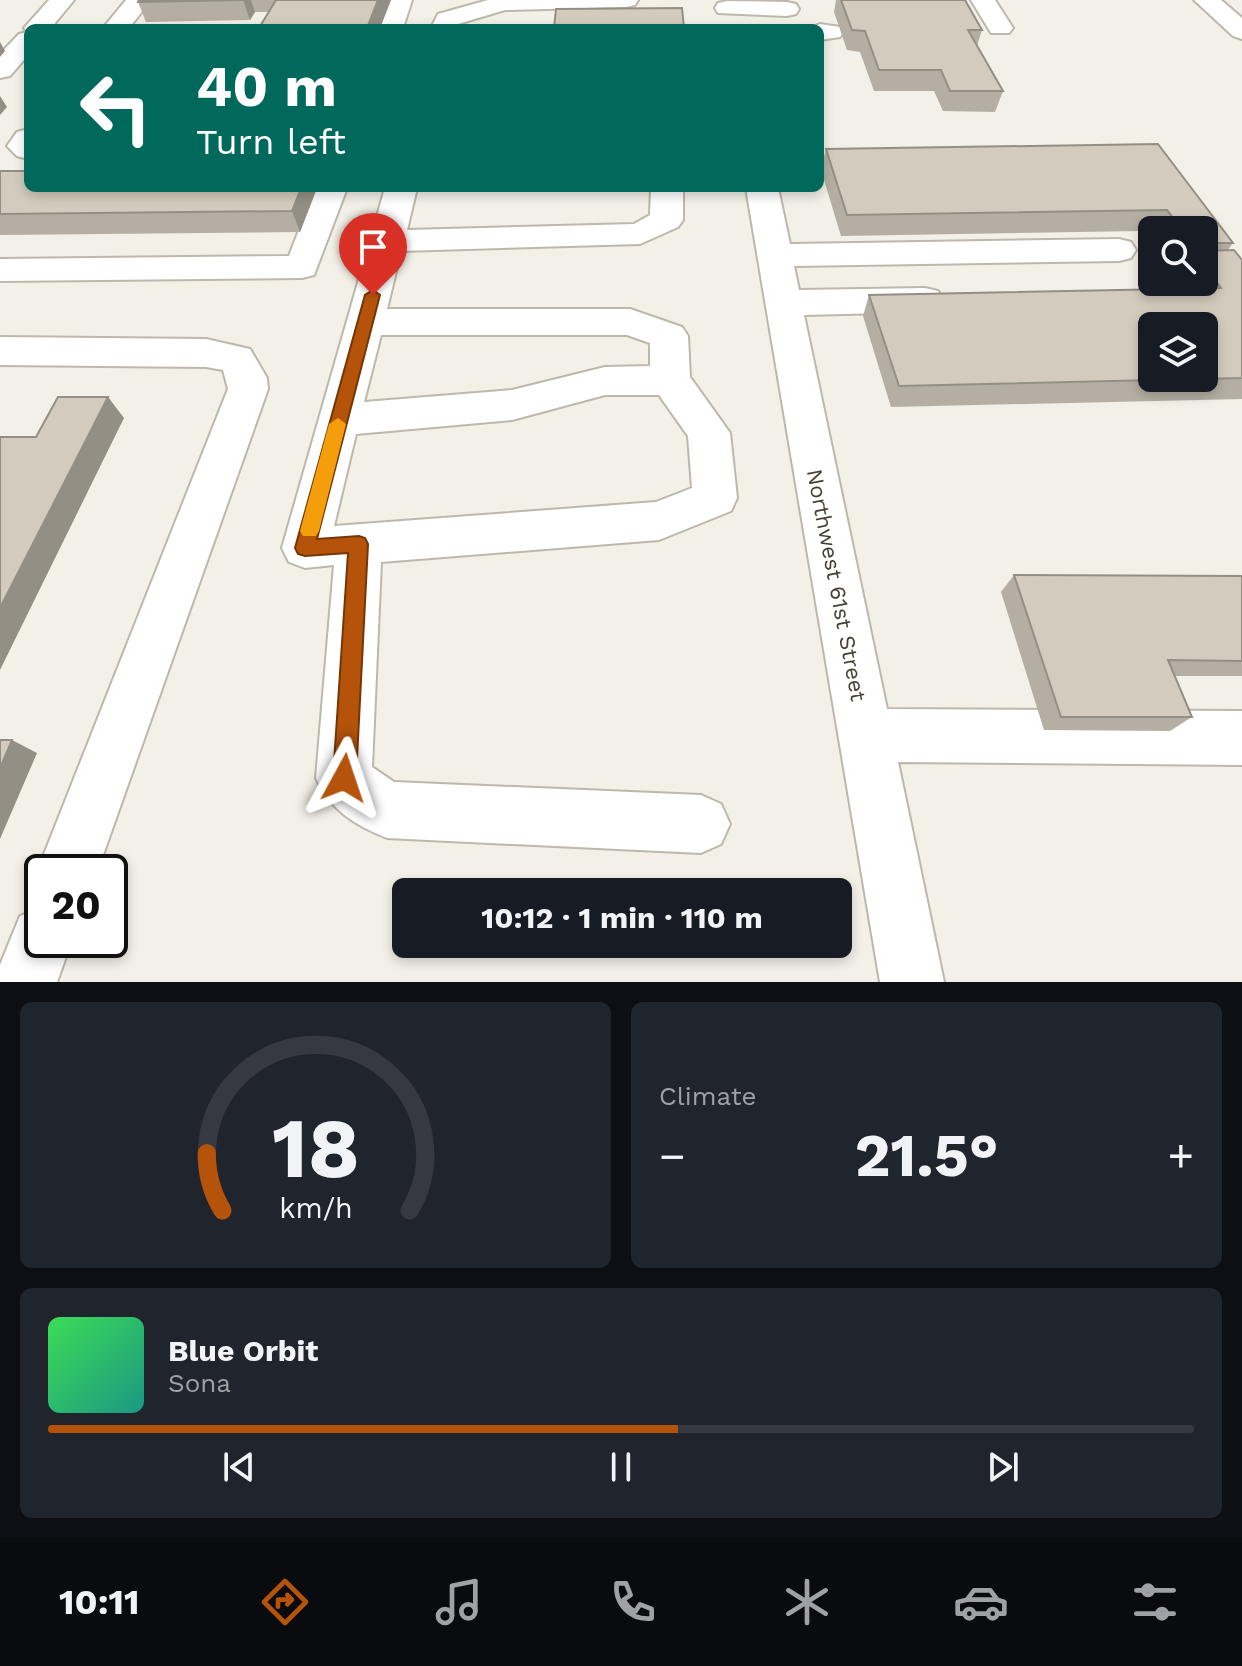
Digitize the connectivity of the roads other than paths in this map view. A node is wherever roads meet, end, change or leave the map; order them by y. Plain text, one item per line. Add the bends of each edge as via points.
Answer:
1 (62, 0) edge
2 (139, 0) edge
3 (400, 0) edge
4 (626, 0) edge
5 (983, 0) edge
6 (1206, 0) edge
7 (787, 9) dead end
8 (728, 12) edge
9 (41, 24) edge
10 (119, 24) edge
11 (391, 24) edge
12 (445, 24) edge
13 (1000, 28) dead end
14 (1242, 31) edge
15 (24, 43) edge
16 (0, 70) edge
17 (330, 192) edge
18 (400, 192) edge
19 (667, 192) edge
20 (763, 192) edge
21 (387, 241) junction
22 (1119, 250) dead end
23 (774, 255) junction
24 (0, 270) edge
25 (958, 300) edge
26 (783, 303) junction
27 (365, 322) junction
28 (0, 351) edge
29 (670, 380) junction
30 (339, 420) junction
31 (359, 544) junction
32 (865, 735) junction
33 (1242, 738) edge
34 (701, 824) dead end
35 (74, 854) edge
36 (34, 958) edge
37 (25, 982) edge
38 (912, 982) edge

1 - 9 street
2 - 10 street
3 - 11 street
4 - 12 street via 504,3 447,19
5 - 13 street
6 - 14 street
7 - 8 street
15 - 16 street
17 - 24 street via 302,267
18 - 21 street
19 - 21 street via 666,220 640,234
20 - 23 street, Northwest 61st Street
21 - 27 street
22 - 23 street
23 - 26 street, Northwest 61st Street
25 - 26 street
26 - 32 street, Northwest 61st Street
27 - 29 street via 630,322 669,336
27 - 30 street
28 - 35 street via 206,353 236,359 247,378 248,389
29 - 30 street via 605,381 512,405
29 - 31 street via 709,433 715,498 659,521
30 - 31 street via 305,548
31 - 34 street via 344,778 357,791 387,810
32 - 33 street
32 - 38 street, Northwest 61st Street
36 - 37 street

